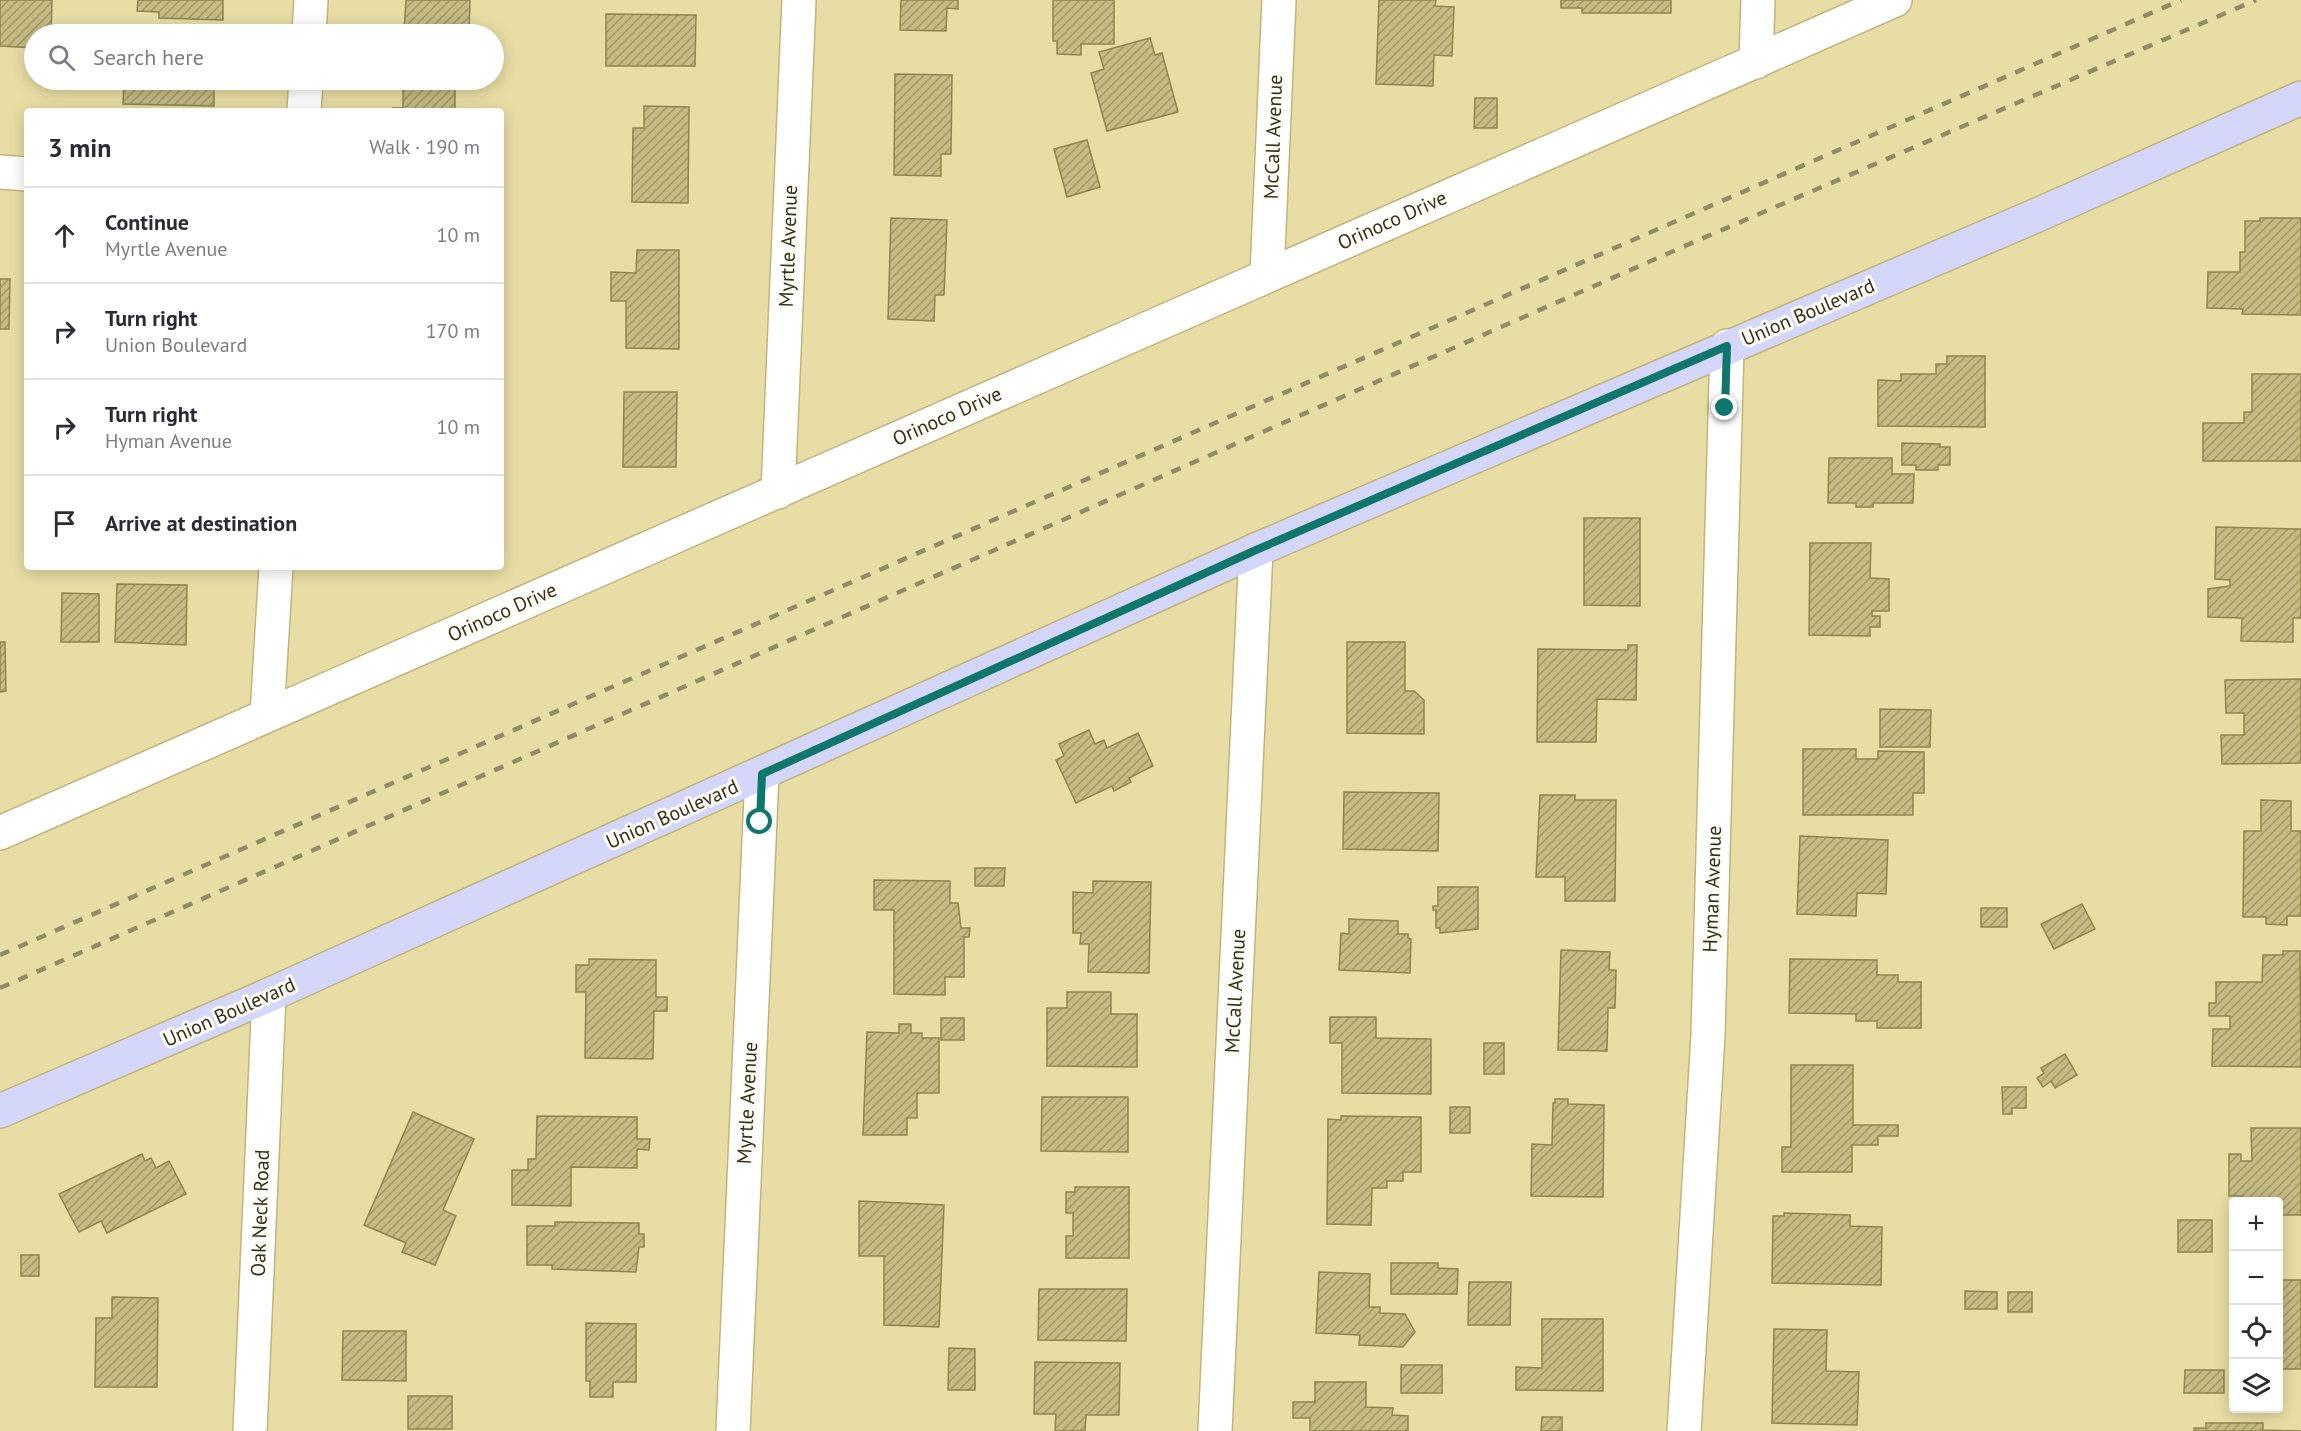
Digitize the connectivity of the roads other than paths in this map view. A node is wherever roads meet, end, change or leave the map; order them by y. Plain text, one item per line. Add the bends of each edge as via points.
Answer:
1 (311, 0) edge
2 (799, 0) edge
3 (1279, 0) edge
4 (1758, 0) edge
5 (1895, 0) edge
6 (310, 24) edge
7 (1756, 62) junction
8 (305, 90) edge
9 (2301, 98) edge
10 (304, 108) edge
11 (0, 172) edge
12 (24, 174) edge
13 (1267, 274) junction
14 (1727, 346) junction
15 (778, 492) junction
16 (1256, 550) junction
17 (276, 570) edge
18 (267, 715) junction
19 (762, 774) junction
20 (0, 833) edge
21 (269, 995) junction
22 (0, 1112) edge
23 (250, 1431) edge
24 (733, 1431) edge
25 (1215, 1431) edge
26 (1684, 1431) edge

1 - 6 street
2 - 15 street, Myrtle Avenue
3 - 13 street, McCall Avenue
4 - 7 street
5 - 7 street, Orinoco Drive
7 - 13 street, Orinoco Drive
8 - 10 street
9 - 14 main road, Union Boulevard
11 - 12 street
13 - 15 street, Orinoco Drive
14 - 16 main road, Union Boulevard
14 - 26 street, Hyman Avenue via 1708,1035
15 - 18 street, Orinoco Drive
16 - 19 main road, Union Boulevard
16 - 25 street, McCall Avenue
17 - 18 street
18 - 20 street, Orinoco Drive
19 - 21 main road, Union Boulevard
19 - 24 street, Myrtle Avenue
21 - 22 main road, Union Boulevard
21 - 23 street, Oak Neck Road

